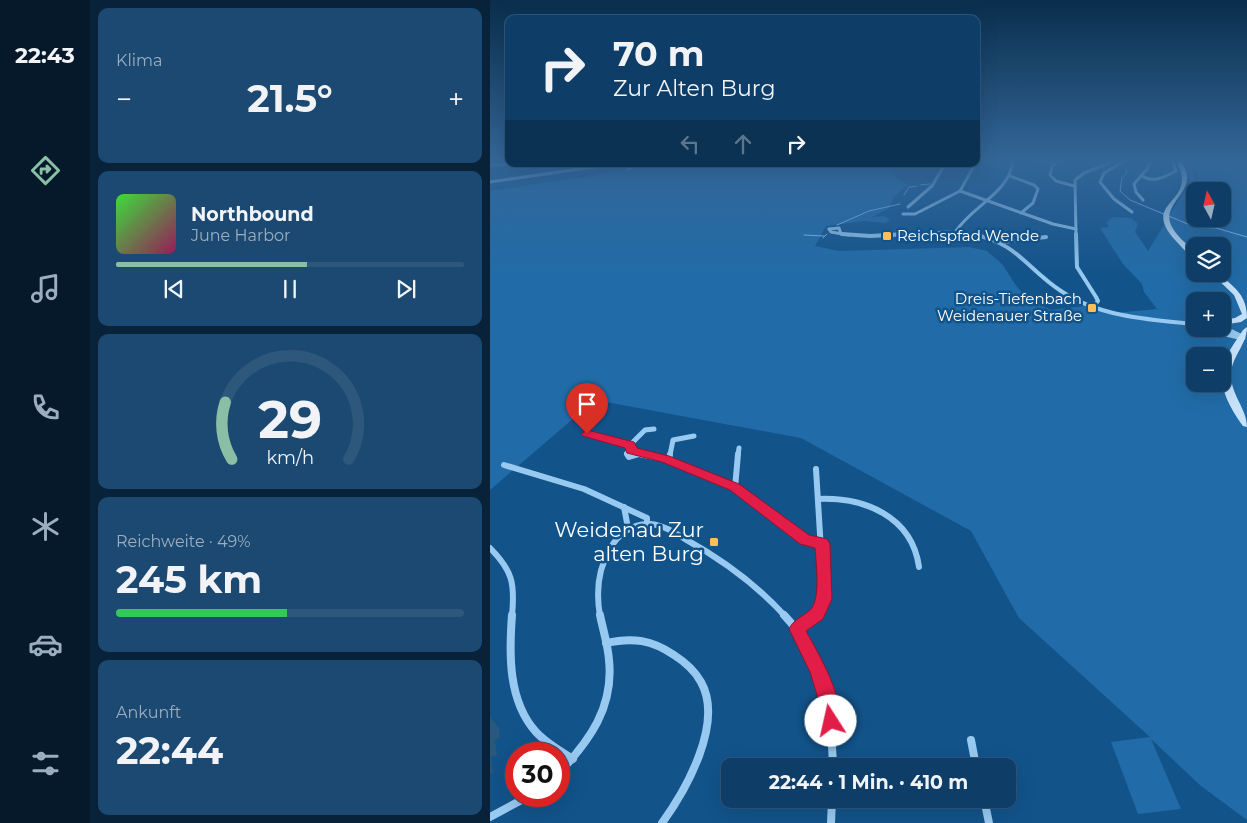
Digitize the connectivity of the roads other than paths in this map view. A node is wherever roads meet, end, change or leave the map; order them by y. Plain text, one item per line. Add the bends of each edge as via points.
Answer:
1 (918, 198) edge
2 (946, 198) edge
3 (979, 198) edge
4 (988, 198) edge
5 (1034, 198) edge
6 (1075, 198) edge
7 (1114, 198) edge
8 (1175, 198) edge
9 (986, 201) junction
10 (908, 207) dead end
11 (1132, 212) dead end
12 (1020, 213) junction
13 (903, 214) dead end
14 (1076, 229) junction
15 (956, 231) junction
16 (844, 234) junction
17 (1046, 237) dead end
18 (1001, 242) junction
19 (1186, 247) edge
20 (1224, 282) edge
21 (1094, 306) junction
22 (1247, 315) edge
23 (1231, 322) edge
24 (1186, 323) edge
25 (1231, 329) edge
26 (1231, 332) edge
27 (1245, 334) edge
28 (1247, 424) edge
29 (654, 430) dead end
30 (587, 434) dead end
31 (694, 436) dead end
32 (631, 448) junction
33 (739, 448) dead end
34 (669, 460) junction
35 (504, 465) dead end
36 (816, 468) dead end
37 (735, 488) junction
38 (818, 500) junction
39 (624, 507) junction
40 (647, 523) junction
41 (628, 528) junction
42 (822, 544) junction
43 (490, 548) edge
44 (919, 567) dead end
45 (797, 629) junction
46 (606, 643) junction
47 (971, 740) dead end
48 (833, 758) edge
49 (974, 758) edge
50 (573, 759) junction
51 (570, 762) edge
52 (509, 807) edge
53 (832, 808) edge
54 (986, 808) edge
55 (490, 817) edge
56 (662, 823) edge
57 (831, 823) edge
58 (989, 823) edge

1 - 10 street
2 - 13 street via 915,214
3 - 9 street
4 - 9 street
5 - 12 street
6 - 14 street
7 - 11 street
8 - 19 street via 1166,214 1167,223
9 - 12 street
9 - 15 street via 960,221
12 - 14 street
14 - 21 street via 1078,267 1083,280 1097,296
15 - 16 street
15 - 18 street
16 - 16 street via 839,233 839,228 828,229 831,232
17 - 18 street
18 - 21 street via 1023,255 1065,294
20 - 22 street via 1237,294
21 - 24 street
22 - 23 street
25 - 27 street
26 - 27 street
27 - 28 street via 1228,364 1227,376 1231,396
29 - 32 street via 645,430
30 - 32 street
31 - 34 street via 673,440
32 - 34 street via 639,454
33 - 37 street
34 - 37 street
35 - 39 street via 584,489
36 - 38 street
37 - 42 street via 805,540
38 - 42 street
38 - 44 street via 833,498 859,502 889,516 904,530 916,550
39 - 40 street via 647,518
39 - 41 street
40 - 41 street
40 - 45 street via 666,528 721,560 764,591
41 - 46 street via 610,546 597,587 599,617
42 - 45 street via 824,599 817,614
43 - 50 street via 503,560 512,579 511,672 514,694 537,733 549,745
45 - 48 street via 815,662 830,705
46 - 50 street via 610,674 606,704 593,733
46 - 56 street via 629,638 658,644 686,664 702,684 708,710 705,743 692,774
47 - 49 street
50 - 51 street
52 - 55 street
53 - 57 street
54 - 58 street

